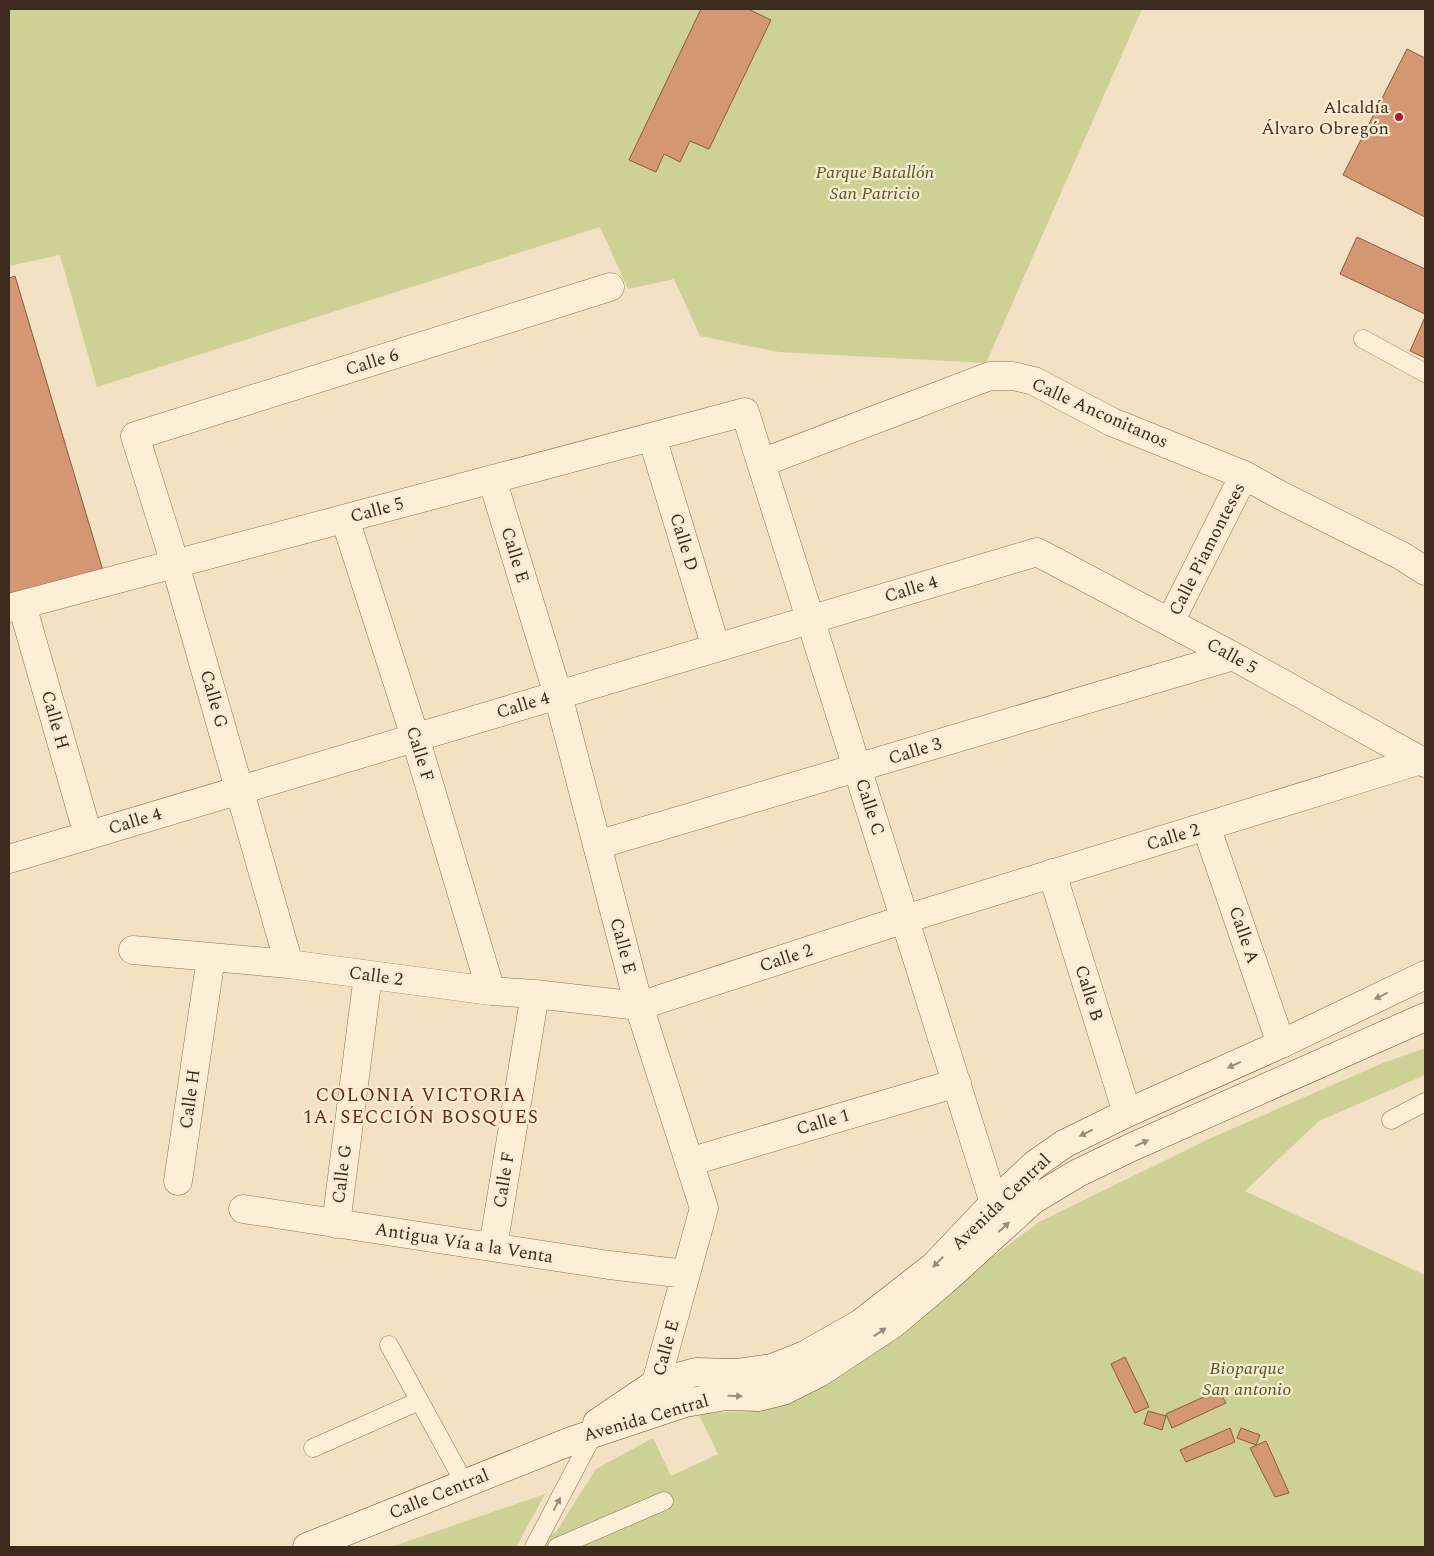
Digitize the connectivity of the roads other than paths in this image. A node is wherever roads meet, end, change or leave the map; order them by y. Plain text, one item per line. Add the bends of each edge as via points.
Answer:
1 (610, 287) dead end
2 (1363, 339) dead end
3 (1425, 373) edge
4 (744, 412) joint
5 (135, 436) joint
6 (652, 437) junction
7 (760, 463) junction
8 (1244, 475) junction
9 (492, 479) junction
10 (345, 518) junction
11 (1037, 552) joint
12 (176, 564) junction
13 (1425, 571) edge
14 (15, 606) edge
15 (810, 620) junction
16 (1170, 622) junction
17 (716, 648) junction
18 (1233, 656) junction
19 (558, 695) junction
20 (415, 738) junction
21 (1423, 761) edge
22 (857, 768) junction
23 (240, 790) junction
24 (1206, 826) junction
25 (88, 835) junction
26 (597, 846) junction
27 (9, 859) edge
28 (1052, 874) junction
29 (905, 919) junction
30 (133, 950) dead end
31 (211, 957) junction
32 (289, 964) junction
33 (368, 975) junction
34 (1425, 975) edge
35 (491, 991) junction
36 (535, 994) junction
37 (639, 1006) junction
38 (1425, 1017) edge
39 (1282, 1044) junction
40 (957, 1083) junction
41 (1425, 1102) edge
42 (1127, 1113) junction
43 (1391, 1120) dead end
44 (689, 1162) junction
45 (178, 1182) dead end
46 (994, 1203) junction
47 (243, 1209) dead end
48 (336, 1224) junction
49 (493, 1247) junction
50 (686, 1274) junction
51 (389, 1345) dead end
52 (656, 1383) junction
53 (419, 1401) junction
54 (664, 1410) junction
55 (585, 1434) junction
56 (313, 1448) dead end
57 (465, 1484) junction
58 (664, 1501) dead end
59 (307, 1547) edge
60 (534, 1547) edge
61 (558, 1547) edge

1 - 5 street, Calle 6
2 - 3 lane
4 - 6 street, Calle 5
4 - 7 street, Calle C
5 - 12 street, Calle G
6 - 9 street, Calle 5
6 - 17 street, Calle D
7 - 8 street, Calle Anconitanos via 990,376 1013,376 1034,381 1112,422
7 - 15 street, Calle C
8 - 13 street, Calle Anconitanos
8 - 16 street, Calle Piamonteses
9 - 10 street, Calle 5
9 - 19 street, Calle E
10 - 12 street, Calle 5
10 - 20 street, Calle F
11 - 15 street, Calle 4
11 - 16 street, Calle 5
12 - 14 street, Calle 5
12 - 23 street, Calle G
14 - 25 street, Calle H
15 - 17 street, Calle 4
15 - 22 street, Calle C
16 - 18 street, Calle 5
17 - 19 street, Calle 4
18 - 21 street, Calle 5
18 - 22 street, Calle 3
19 - 20 street, Calle 4
19 - 26 street, Calle E
20 - 23 street, Calle 4
20 - 35 street, Calle F
21 - 24 street, Calle 2
22 - 26 street, Calle 3
22 - 29 street, Calle C
23 - 25 street, Calle 4
23 - 32 street, Calle G
24 - 28 street, Calle 2
24 - 39 street, Calle A
25 - 27 street, Calle 4
26 - 37 street, Calle E
28 - 29 street, Calle 2
28 - 42 street, Calle B
29 - 37 street, Calle 2
29 - 40 street, Calle C
30 - 31 street, Calle 2
31 - 32 street, Calle 2
31 - 45 street, Calle H
32 - 33 street, Calle 2
33 - 35 street, Calle 2
33 - 48 street, Calle G
34 -> 39 street, Avenida Central
35 - 36 street, Calle 2
36 - 37 street, Calle 2
36 - 49 street, Calle F
37 - 44 street, Calle E
54 -> 38 street, Avenida Central via 726,1396 760,1397 783,1391 819,1373 892,1324 1033,1200 1132,1147
39 -> 42 street, Avenida Central
40 - 44 street, Calle 1
40 - 46 street, Calle C
41 - 43 lane
42 -> 46 street, Avenida Central via 1064,1144 1034,1165
44 - 50 street, Calle E via 704,1208
46 -> 52 street, Avenida Central via 934,1266 861,1323 805,1355 772,1368 736,1373 696,1372
47 - 48 street, Antigua Vía a la Venta
48 - 49 street, Antigua Vía a la Venta
49 - 50 street, Antigua Vía a la Venta
50 - 52 street, Calle E
51 - 53 lane
52 - 54 street, Calle E
52 - 55 street, Avenida Central
53 - 56 lane
53 - 57 lane
54 - 55 street, Avenida Central
55 - 57 street, Calle Central
60 -> 55 lane
57 - 59 street, Calle Central
58 - 61 lane

